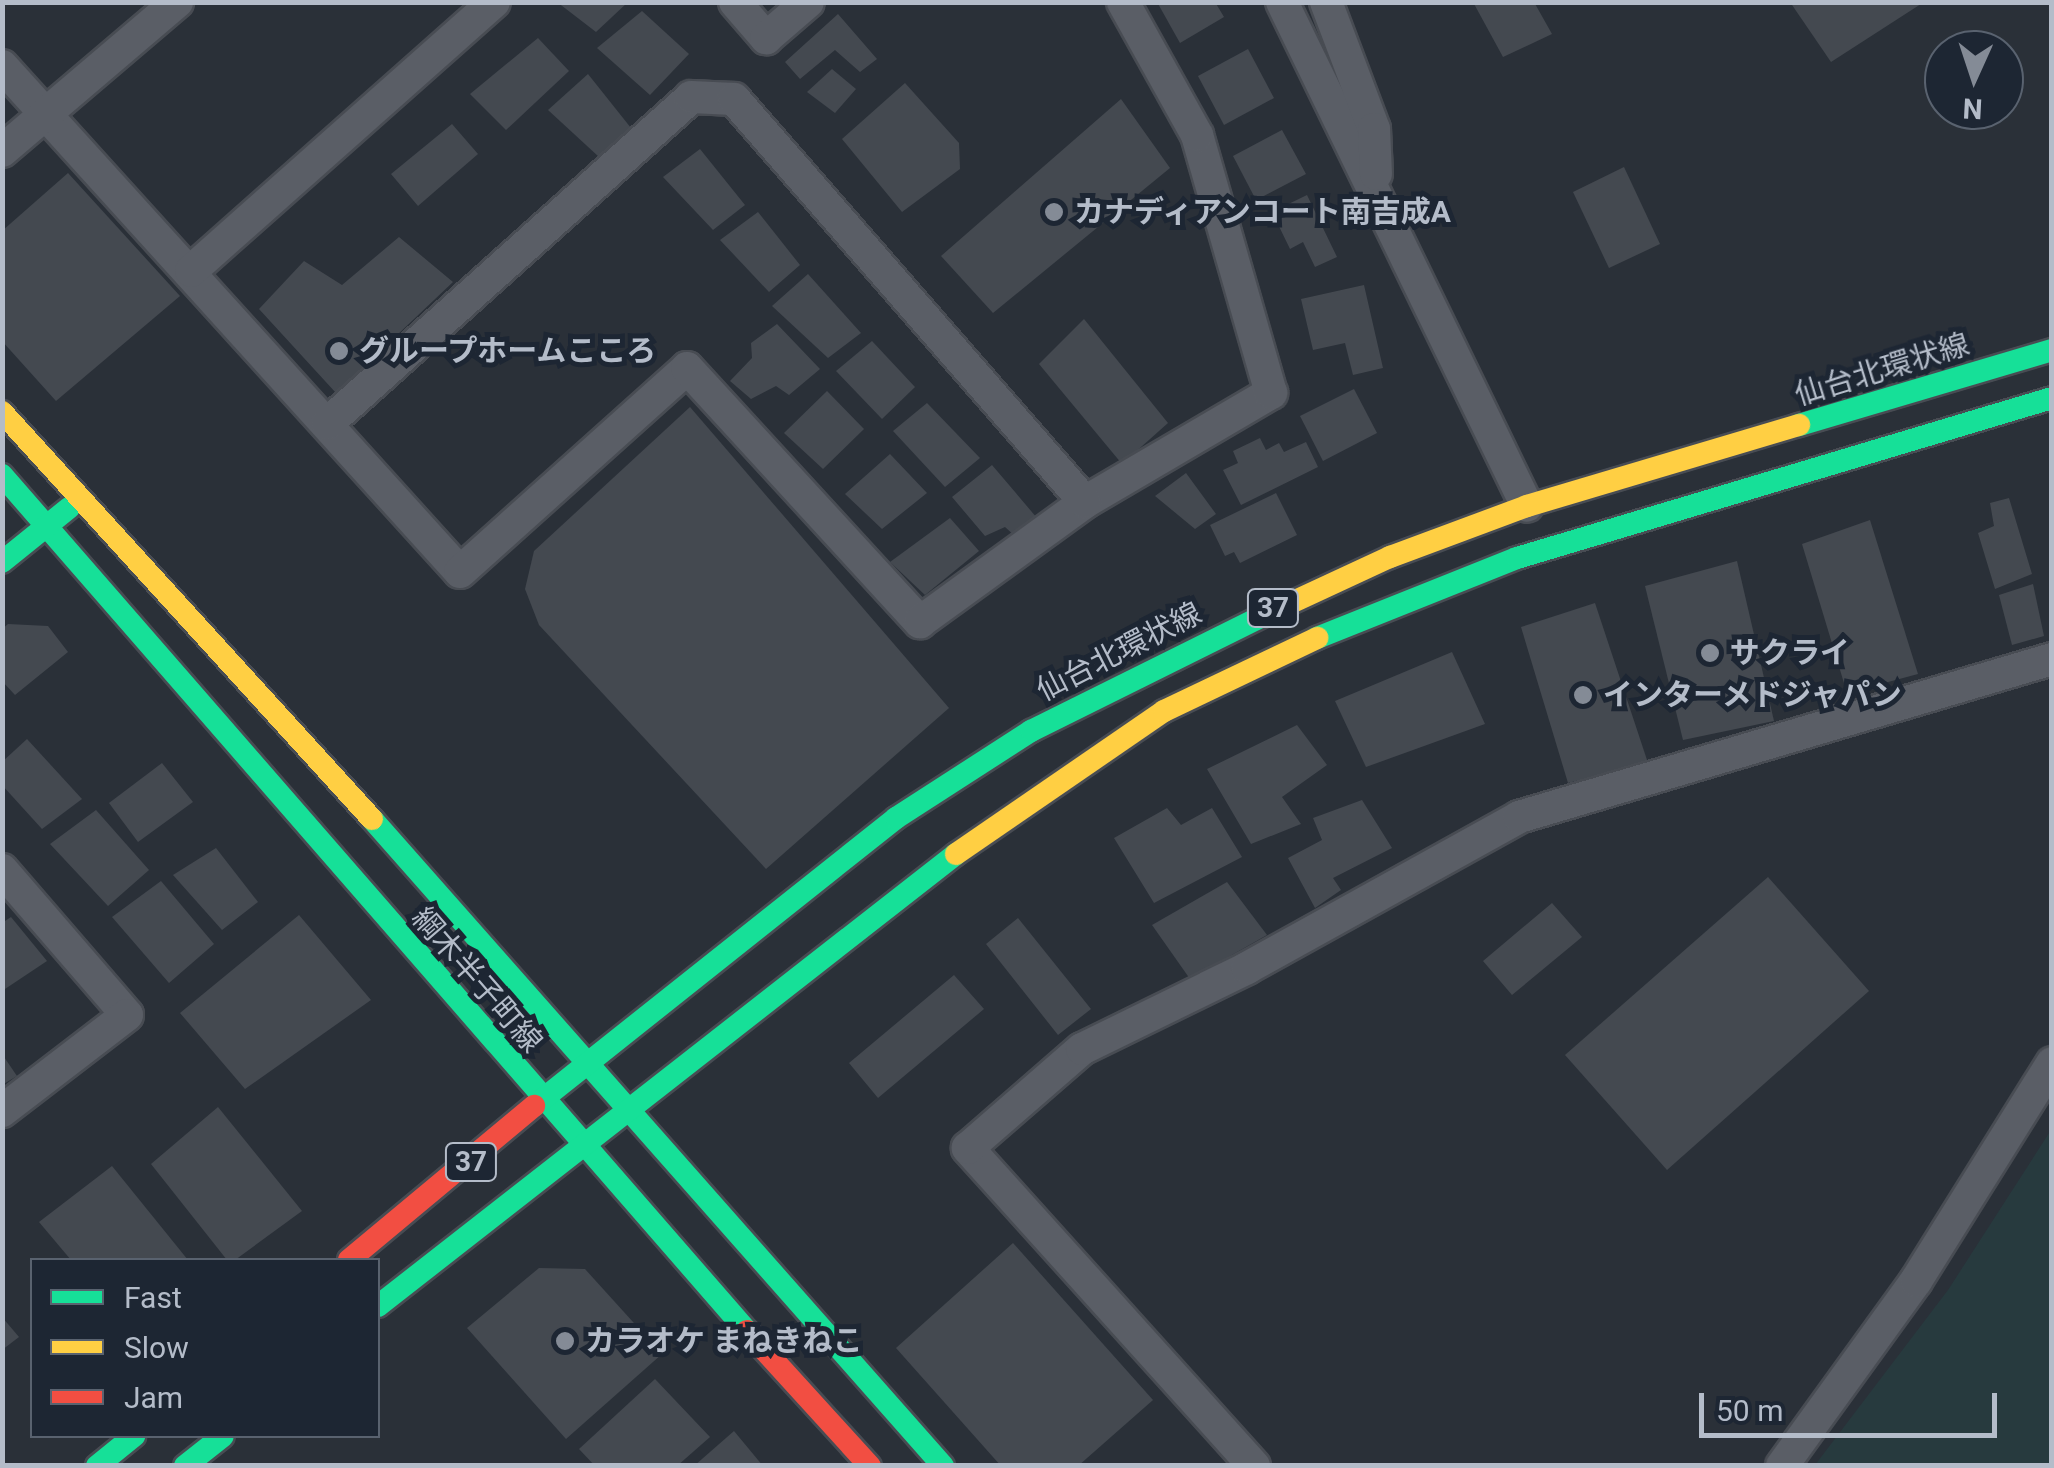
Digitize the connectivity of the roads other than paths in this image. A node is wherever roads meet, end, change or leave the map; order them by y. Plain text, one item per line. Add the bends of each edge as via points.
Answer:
1 (177, 2) edge
2 (494, 2) edge
3 (735, 2) edge
4 (808, 2) edge
5 (1124, 2) edge
6 (1282, 2) edge
7 (1326, 2) edge
8 (2, 66) edge
9 (44, 110) junction
10 (2, 151) edge
11 (1377, 190) junction
12 (190, 271) junction
13 (2052, 350) edge
14 (2052, 398) edge
15 (2, 412) edge
16 (327, 424) junction
17 (2, 476) edge
18 (79, 499) junction
19 (1085, 502) junction
20 (1528, 506) junction
21 (46, 526) junction
22 (2, 562) edge
23 (2052, 659) edge
24 (2, 870) edge
25 (591, 1060) junction
26 (2052, 1062) edge
27 (542, 1102) junction
28 (632, 1108) junction
29 (2, 1111) edge
30 (581, 1147) junction
31 (351, 1258) edge
32 (380, 1304) edge
33 (132, 1438) edge
34 (221, 1438) edge
35 (97, 1466) edge
36 (186, 1466) edge
37 (870, 1466) edge
38 (943, 1466) edge
39 (1254, 1466) edge
40 (1782, 1466) edge

1 - 9 street
2 - 12 street
3 - 4 street via 766,38
5 - 19 street via 1197,135 1271,394
6 - 11 street
7 - 11 street via 1374,129
8 - 9 street
9 - 10 street
9 - 12 street
11 - 20 street
12 - 16 street
13 - 20 main road, 仙台北環状線 / 37
14 - 28 main road, 37 via 1517,558 1382,607 1164,710 914,883
15 - 18 main road
16 - 19 street via 460,572 687,368 920,622
16 - 19 street via 691,97 734,99
17 - 21 main road, 綱木半子町線
18 - 21 main road
18 - 25 main road
20 - 25 main road, 仙台北環状線 / 37 via 1261,613 1032,732 896,818
21 - 22 main road
21 - 27 main road, 綱木半子町線
23 - 39 street via 1519,817 1247,968 1082,1049 968,1148
24 - 29 street via 127,1015
25 - 27 main road, 仙台北環状線 / 37
25 - 28 main road
26 - 40 street via 1916,1281
27 - 30 main road, 綱木半子町線
27 - 31 main road, 仙台北環状線 / 37
28 - 30 main road, 37
28 - 38 main road
30 - 32 main road, 37
30 - 37 main road, 綱木半子町線
33 - 35 main road
34 - 36 main road

